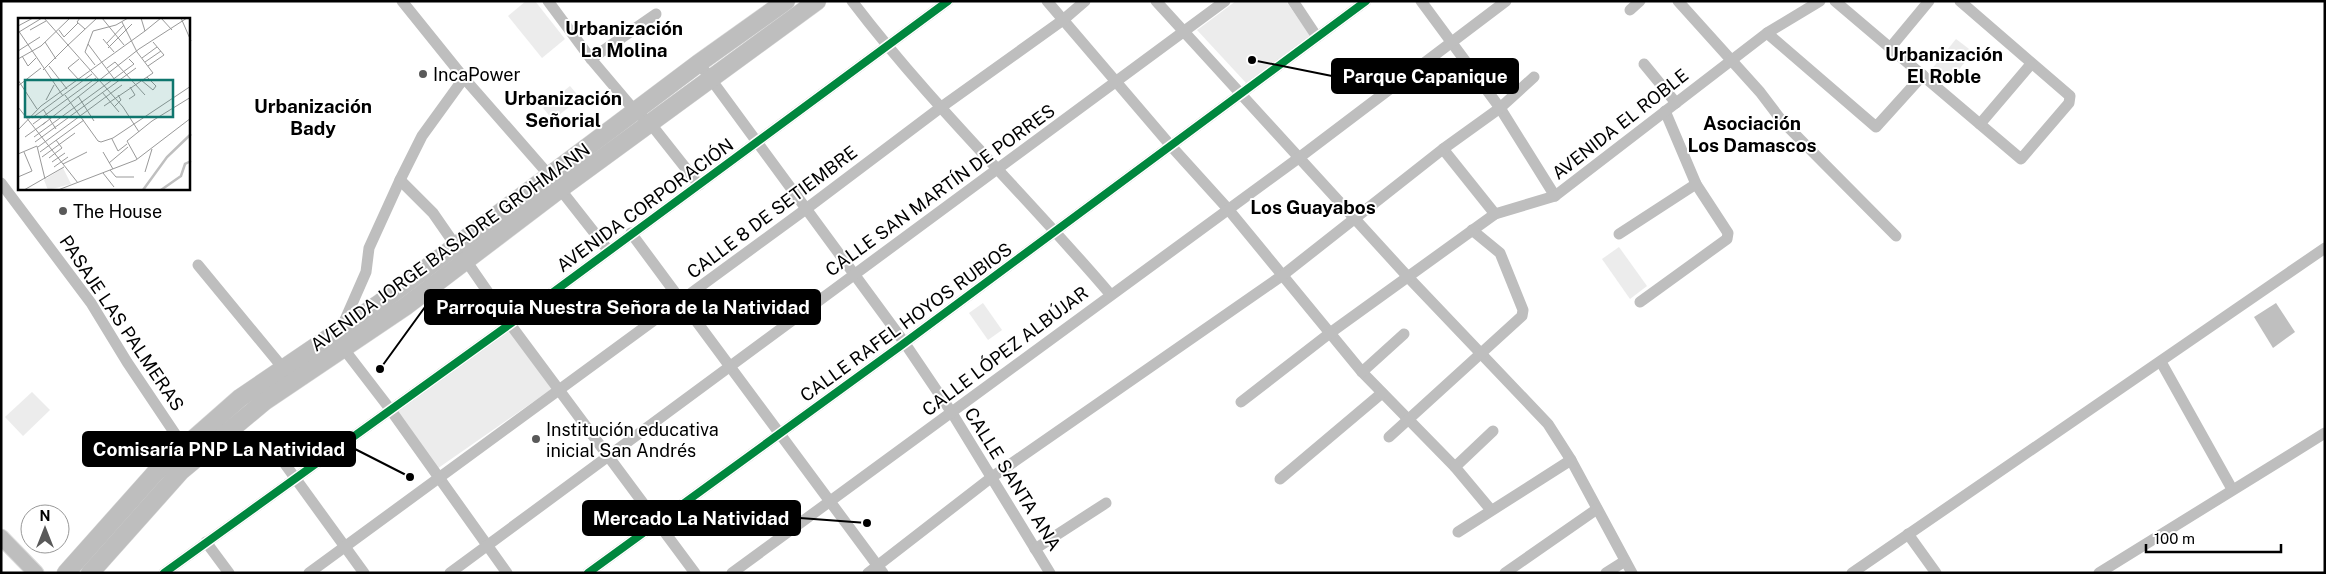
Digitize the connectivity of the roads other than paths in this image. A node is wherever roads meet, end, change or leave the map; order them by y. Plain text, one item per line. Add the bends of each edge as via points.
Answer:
1 (402, 1) edge
2 (563, 1) edge
3 (786, 1) edge
4 (817, 1) edge
5 (852, 1) edge
6 (948, 1) edge
7 (1047, 1) edge
8 (1085, 1) edge
9 (1156, 1) edge
10 (1225, 1) edge
11 (1293, 1) edge
12 (1366, 1) edge
13 (1421, 1) edge
14 (1506, 1) edge
15 (1640, 1) edge
16 (1678, 1) edge
17 (1820, 1) edge
18 (1835, 1) edge
19 (1929, 1) edge
20 (1960, 1) edge
21 (551, 5) edge
22 (1630, 10) dead end
23 (656, 14) dead end
24 (1063, 20) junction
25 (1185, 31) junction
26 (1767, 33) junction
27 (1317, 38) junction
28 (1452, 43) junction
29 (886, 46) junction
30 (1890, 48) junction
31 (591, 59) junction
32 (1731, 60) junction
33 (699, 63) junction
34 (1644, 64) dead end
35 (2031, 64) junction
36 (1922, 75) junction
37 (1534, 77) dead end
38 (464, 78) junction
39 (710, 78) junction
40 (1116, 82) junction
41 (1241, 93) junction
42 (1676, 103) junction
43 (940, 108) junction
44 (1500, 108) junction
45 (635, 111) junction
46 (1665, 111) junction
47 (650, 123) junction
48 (1980, 124) junction
49 (758, 142) junction
50 (1171, 146) junction
51 (1443, 149) junction
52 (1300, 157) junction
53 (998, 169) junction
54 (400, 180) junction
55 (555, 182) junction
56 (1, 183) edge
57 (1696, 184) junction
58 (699, 185) junction
59 (1555, 196) junction
60 (806, 209) junction
61 (1228, 209) junction
62 (1494, 214) junction
63 (1354, 217) junction
64 (1472, 230) junction
65 (1054, 232) junction
66 (631, 233) junction
67 (1620, 234) dead end
68 (1896, 236) dead end
69 (2325, 248) edge
70 (608, 250) junction
71 (462, 252) junction
72 (198, 264) dead end
73 (855, 274) junction
74 (1283, 275) junction
75 (1408, 277) junction
76 (1110, 294) junction
77 (682, 300) junction
78 (1640, 302) dead end
79 (510, 324) junction
80 (1330, 333) junction
81 (1404, 334) dead end
82 (339, 338) junction
83 (904, 342) junction
84 (1481, 353) junction
85 (2161, 362) junction
86 (730, 366) junction
87 (283, 368) junction
88 (1362, 372) junction
89 (560, 390) junction
90 (1382, 393) junction
91 (1241, 402) dead end
92 (390, 409) junction
93 (952, 413) junction
94 (1408, 419) junction
95 (1493, 432) dead end
96 (781, 433) junction
97 (2325, 433) edge
98 (1389, 437) dead end
99 (188, 453) junction
100 (277, 453) dead end
101 (608, 456) junction
102 (1571, 460) junction
103 (1455, 467) junction
104 (992, 477) junction
105 (295, 478) junction
106 (438, 478) junction
107 (1280, 480) dead end
108 (2232, 489) junction
109 (830, 502) junction
110 (1106, 503) dead end
111 (1597, 509) junction
112 (1491, 510) junction
113 (658, 522) junction
114 (1458, 532) dead end
115 (1908, 534) junction
116 (1, 537) edge
117 (206, 542) junction
118 (487, 546) junction
119 (345, 547) junction
120 (1035, 550) junction
121 (1625, 561) junction
122 (876, 570) edge
123 (1047, 572) edge
124 (1508, 572) edge
125 (36, 573) edge
126 (66, 573) edge
127 (90, 573) edge
128 (164, 573) edge
129 (229, 573) edge
130 (310, 573) edge
131 (364, 573) edge
132 (450, 573) edge
133 (507, 573) edge
134 (588, 573) edge
135 (695, 573) edge
136 (732, 573) edge
137 (1606, 573) edge
138 (1632, 573) edge
139 (1852, 573) edge
140 (1936, 573) edge
141 (2099, 573) edge

1 - 38 street
2 - 21 street
3 - 33 highway, AVENIDA JORGE BASADRE GROHMANN
4 - 39 highway, AVENIDA JORGE BASADRE GROHMANN
5 - 29 street
6 - 29 street, AVENIDA CORPORACIÓN
7 - 24 street
8 - 24 street, CALLE 8 DE SETIEMBRE
9 - 25 street
10 - 25 street, CALLE SAN MARTÍN DE PORRES
11 - 27 street
12 - 27 street, CALLE RAFEL HOYOS RUBIOS
13 - 28 street
14 - 28 street, CALLE LÓPEZ ALBÚJAR
15 - 22 street
16 - 32 street
17 - 26 street, AVENIDA EL ROBLE
18 - 30 street
19 - 30 street
20 - 35 street
21 - 31 street
23 - 31 street
24 - 40 street
24 - 43 street, CALLE 8 DE SETIEMBRE
25 - 40 street, CALLE SAN MARTÍN DE PORRES
25 - 41 street
26 - 32 street, AVENIDA EL ROBLE
26 - 36 street via 1876,127
27 - 41 street, CALLE RAFEL HOYOS RUBIOS
28 - 44 street
28 - 52 street, CALLE LÓPEZ ALBÚJAR
29 - 43 street
29 - 49 street, AVENIDA CORPORACIÓN
30 - 36 street
31 - 45 street
32 - 42 street, AVENIDA EL ROBLE
32 - 68 street via 1782,121
33 - 39 street, CALLE SANTA ANA
33 - 45 highway, AVENIDA JORGE BASADRE GROHMANN
34 - 42 street
35 - 48 street
35 - 48 street via 2069,95 2070,100 2020,159
36 - 48 street
37 - 44 street
38 - 54 street via 422,136
38 - 55 street
39 - 47 highway, AVENIDA JORGE BASADRE GROHMANN
39 - 49 street, CALLE SANTA ANA
40 - 50 street
40 - 53 street, CALLE SAN MARTÍN DE PORRES
41 - 50 street, CALLE RAFEL HOYOS RUBIOS
41 - 52 street
42 - 46 street, AVENIDA EL ROBLE
43 - 53 street
43 - 60 street, CALLE 8 DE SETIEMBRE
44 - 51 street
44 - 59 street
45 - 47 street
45 - 55 highway, AVENIDA JORGE BASADRE GROHMANN
46 - 57 street
46 - 59 street, AVENIDA EL ROBLE
47 - 55 highway, AVENIDA JORGE BASADRE GROHMANN
47 - 58 street
49 - 58 street, AVENIDA CORPORACIÓN
49 - 60 street, CALLE SANTA ANA
50 - 61 street
50 - 65 street, CALLE RAFEL HOYOS RUBIOS
51 - 62 street
51 - 63 street
52 - 61 street, CALLE LÓPEZ ALBÚJAR
52 - 63 street
53 - 65 street
53 - 73 street, CALLE SAN MARTÍN DE PORRES
54 - 71 street via 433,213
54 - 82 street via 369,248 366,272
55 - 70 street
55 - 71 highway, AVENIDA JORGE BASADRE GROHMANN
56 - 99 street, PASAJE LAS PALMERAS via 91,303
57 - 67 street
57 - 78 street via 1725,227 1727,239
58 - 66 street, AVENIDA CORPORACIÓN
59 - 62 street, AVENIDA EL ROBLE
60 - 73 street, CALLE SANTA ANA
60 - 77 street, CALLE 8 DE SETIEMBRE
61 - 74 street
61 - 76 street, CALLE LÓPEZ ALBÚJAR
62 - 64 street, AVENIDA EL ROBLE
63 - 74 street
63 - 75 street
64 - 75 street, AVENIDA EL ROBLE
64 - 84 street via 1500,253 1523,310 1521,318
65 - 76 street
65 - 83 street, CALLE RAFEL HOYOS RUBIOS
66 - 70 street, AVENIDA CORPORACIÓN
66 - 77 street
69 - 85 street
70 - 79 street, AVENIDA CORPORACIÓN
71 - 79 street
71 - 82 highway, AVENIDA JORGE BASADRE GROHMANN
72 - 87 street
73 - 83 street, CALLE SANTA ANA
73 - 86 street, CALLE SAN MARTÍN DE PORRES
74 - 80 street
74 - 104 street
75 - 80 street, AVENIDA EL ROBLE
75 - 84 street
76 - 93 street, CALLE LÓPEZ ALBÚJAR
77 - 86 street
77 - 89 street, CALLE 8 DE SETIEMBRE
79 - 89 street
79 - 92 street, AVENIDA CORPORACIÓN
80 - 88 street
80 - 91 street, AVENIDA EL ROBLE
81 - 88 street
82 - 87 highway, AVENIDA JORGE BASADRE GROHMANN
82 - 92 street
82 - 99 highway, AVENIDA JORGE BASADRE GROHMANN via 265,401
83 - 93 street, CALLE SANTA ANA
83 - 96 street, CALLE RAFEL HOYOS RUBIOS
84 - 94 street
84 - 102 street via 1548,424
85 - 108 street
85 - 115 street
86 - 96 street
86 - 101 street, CALLE SAN MARTÍN DE PORRES
87 - 99 highway, AVENIDA JORGE BASADRE GROHMANN via 240,398
88 - 90 street
89 - 101 street
89 - 106 street, CALLE 8 DE SETIEMBRE
90 - 94 street
90 - 107 street
92 - 105 street, AVENIDA CORPORACIÓN
92 - 106 street
93 - 104 street, CALLE SANTA ANA
93 - 109 street, CALLE LÓPEZ ALBÚJAR
94 - 98 street
94 - 103 street
95 - 103 street
96 - 109 street
96 - 113 street, CALLE RAFEL HOYOS RUBIOS
97 - 108 street
99 - 126 highway, AVENIDA JORGE BASADRE GROHMANN via 156,472
99 - 127 highway, AVENIDA JORGE BASADRE GROHMANN via 156,497
100 - 105 street
101 - 113 street
101 - 118 street, CALLE SAN MARTÍN DE PORRES
102 - 111 street
102 - 112 street
103 - 112 street
104 - 120 street, CALLE SANTA ANA
104 - 122 street
105 - 117 street, AVENIDA CORPORACIÓN
105 - 119 street
106 - 118 street
106 - 119 street, CALLE 8 DE SETIEMBRE
108 - 141 street
109 - 122 street
109 - 136 street, CALLE LÓPEZ ALBÚJAR
110 - 120 street
111 - 121 street
111 - 124 street
112 - 114 street
113 - 134 street, CALLE RAFEL HOYOS RUBIOS
113 - 135 street
115 - 139 street
115 - 140 street
116 - 125 main road
117 - 128 street, AVENIDA CORPORACIÓN
117 - 129 street
118 - 132 street, CALLE SAN MARTÍN DE PORRES
118 - 133 street
119 - 130 street, CALLE 8 DE SETIEMBRE
119 - 131 street
120 - 123 street, CALLE SANTA ANA
121 - 137 street
121 - 138 street

